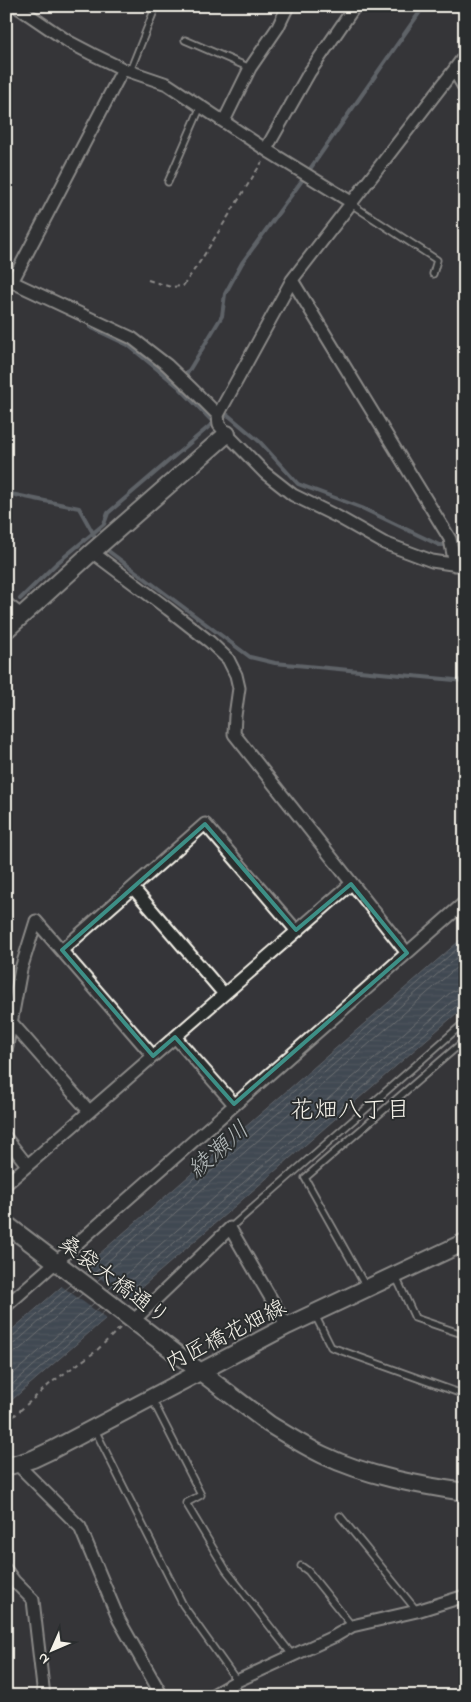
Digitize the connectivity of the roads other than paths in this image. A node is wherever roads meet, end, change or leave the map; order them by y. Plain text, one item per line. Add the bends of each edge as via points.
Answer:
1 (16, 6) edge
2 (156, 6) edge
3 (288, 6) edge
4 (355, 6) edge
5 (185, 40) dead end
6 (465, 54) edge
7 (250, 68) junction
8 (126, 70) junction
9 (454, 70) junction
10 (465, 89) edge
11 (201, 106) junction
12 (224, 121) junction
13 (267, 150) junction
14 (168, 182) dead end
15 (351, 203) junction
16 (433, 274) dead end
17 (292, 280) junction
18 (9, 281) edge
19 (218, 415) junction
20 (227, 434) junction
21 (92, 552) junction
22 (460, 566) edge
23 (6, 603) edge
24 (21, 615) junction
25 (6, 630) edge
26 (351, 884) junction
27 (133, 888) junction
28 (465, 902) edge
29 (296, 930) junction
30 (62, 950) junction
31 (407, 953) junction
32 (224, 994) junction
33 (11, 1022) junction
34 (465, 1022) edge
35 (175, 1037) junction
36 (465, 1040) edge
37 (6, 1051) edge
38 (153, 1056) junction
39 (234, 1104) junction
40 (89, 1111) junction
41 (6, 1138) edge
42 (27, 1165) junction
43 (6, 1184) edge
44 (6, 1224) edge
45 (230, 1228) junction
46 (465, 1242) edge
47 (60, 1264) junction
48 (395, 1275) junction
49 (367, 1288) junction
50 (6, 1306) edge
51 (315, 1313) junction
52 (130, 1318) junction
53 (287, 1326) junction
54 (465, 1335) edge
55 (200, 1371) junction
56 (465, 1395) edge
57 (151, 1397) junction
58 (94, 1428) junction
59 (12, 1466) edge
60 (465, 1492) edge
61 (340, 1516) dead end
62 (301, 1566) dead end
63 (6, 1570) edge
64 (465, 1596) edge
65 (417, 1611) junction
66 (352, 1626) junction
67 (293, 1656) junction
68 (237, 1681) junction
69 (44, 1696) edge
70 (162, 1696) edge
71 (211, 1696) edge

1 - 8 street via 69,42
2 - 8 lane
3 - 7 street
4 - 13 street via 309,73
5 - 7 lane
6 - 9 street
7 - 12 street
8 - 11 street via 167,84
8 - 18 street
9 - 10 street
9 - 15 street
11 - 12 street
11 - 14 lane
12 - 13 street
13 - 15 street
15 - 16 lane via 437,260
15 - 17 street
17 - 19 street
17 - 22 street via 450,539
18 - 19 street via 132,338 167,365
19 - 20 street via 219,425
20 - 21 street
20 - 22 street via 293,495 384,544 432,561
21 - 24 street
21 - 26 street via 175,614 228,659 239,688 234,734
23 - 24 street
24 - 25 street
26 - 29 street
26 - 31 street
27 - 29 street via 205,824
27 - 30 street
27 - 32 street
28 - 31 street
29 - 32 street
30 - 33 street via 36,920 21,969
30 - 38 street
31 - 39 street
32 - 35 street
33 - 37 street
33 - 40 street
34 - 45 lane
35 - 38 street
35 - 39 street
36 - 49 lane via 305,1178
38 - 40 street
39 - 47 street
40 - 42 street
41 - 42 street
42 - 43 street
44 - 47 street, 桑袋大橋通り
45 - 52 street
45 - 53 street
46 - 48 street, 内匠橋花畑線
47 - 50 street
47 - 52 street, 桑袋大橋通り
48 - 49 street, 内匠橋花畑線
48 - 54 lane via 415,1318
49 - 51 street, 内匠橋花畑線
51 - 53 street, 内匠橋花畑線
51 - 56 lane via 331,1346
52 - 55 street, 桑袋大橋通り
53 - 55 street, 内匠橋花畑線
55 - 57 street, 内匠橋花畑線
55 - 60 street, 桑袋大橋通り via 269,1424 324,1456 382,1476
57 - 58 street, 内匠橋花畑線
57 - 67 lane via 201,1496 186,1504 226,1570
58 - 59 street, 内匠橋花畑線
58 - 68 lane via 183,1605
59 - 70 street via 80,1527 119,1620
61 - 65 lane
62 - 66 lane
63 - 69 street via 33,1600
64 - 65 street
65 - 66 street
66 - 67 street
67 - 68 street
68 - 71 street

